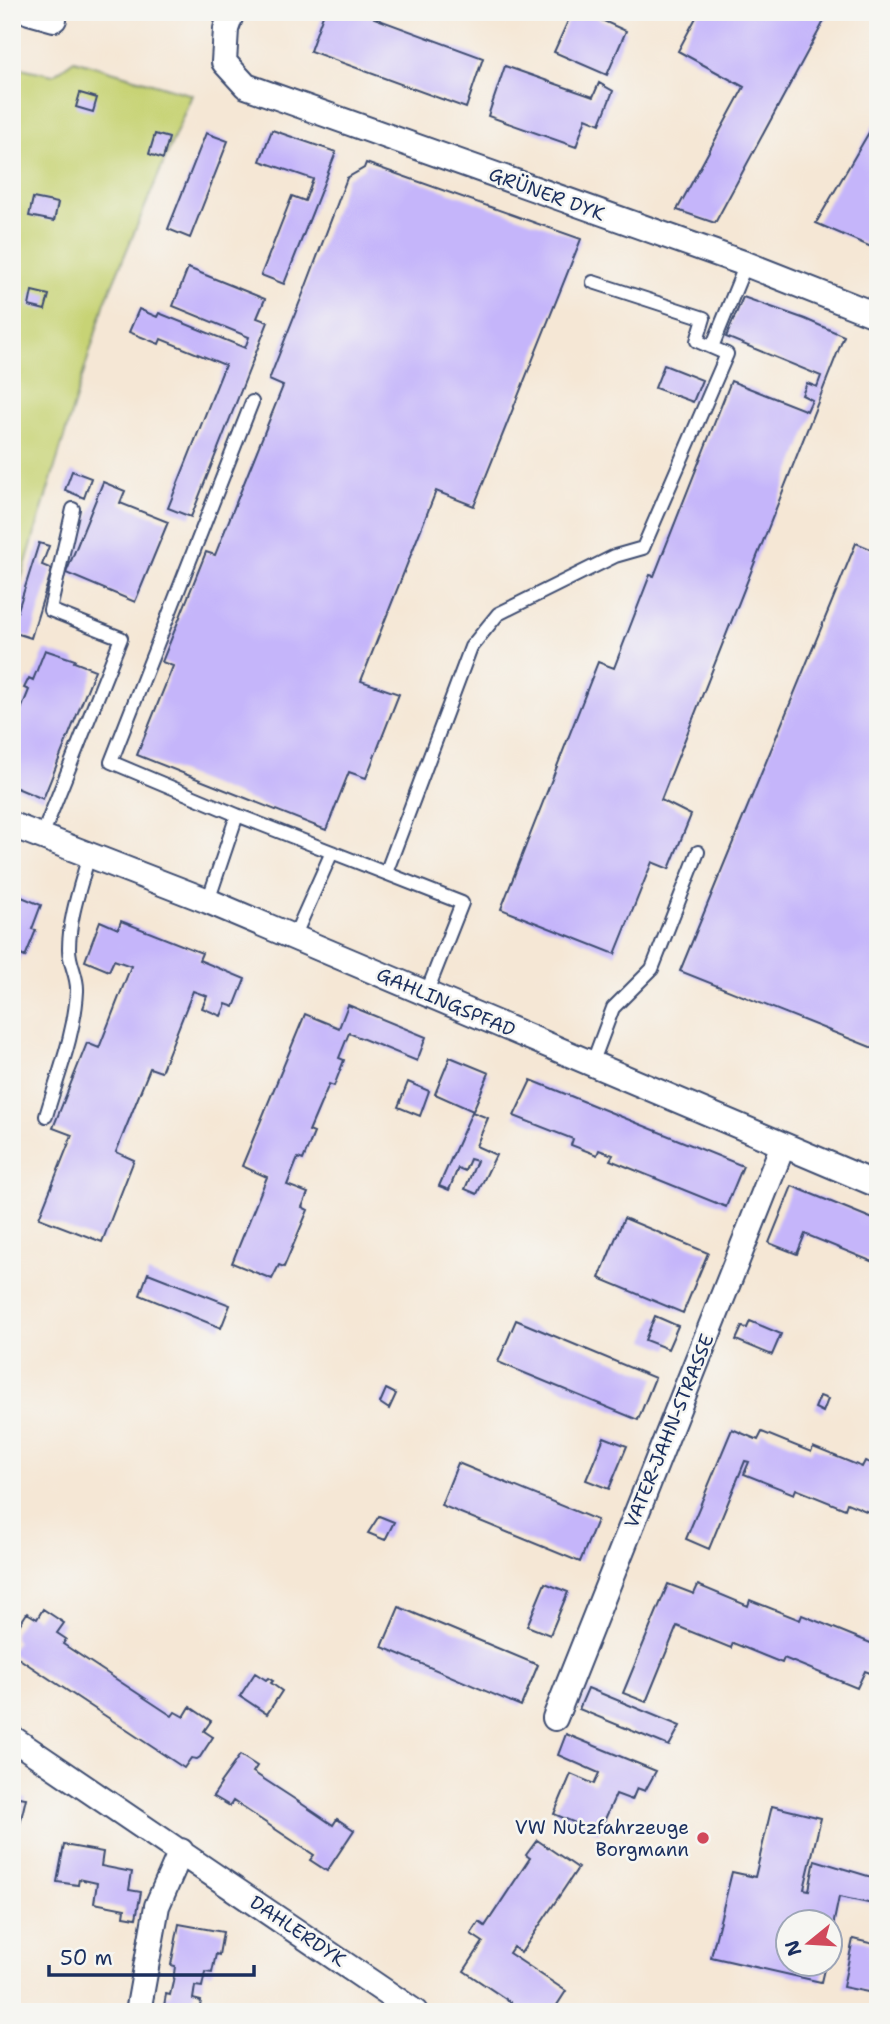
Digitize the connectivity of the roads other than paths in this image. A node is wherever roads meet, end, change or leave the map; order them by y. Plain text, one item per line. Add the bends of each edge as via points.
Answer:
1 (29, 12) edge
2 (232, 12) edge
3 (54, 19) dead end
4 (746, 264) junction
5 (593, 282) dead end
6 (878, 316) edge
7 (712, 347) junction
8 (252, 402) dead end
9 (72, 509) dead end
10 (237, 815) junction
11 (12, 825) edge
12 (42, 836) junction
13 (332, 852) junction
14 (698, 852) dead end
15 (89, 855) junction
16 (386, 873) junction
17 (208, 901) junction
18 (293, 937) junction
19 (426, 994) junction
20 (593, 1064) junction
21 (46, 1116) dead end
22 (783, 1145) junction
23 (878, 1185) edge
24 (555, 1718) dead end
25 (12, 1738) edge
26 (181, 1851) junction
27 (138, 2012) edge
28 (415, 2012) edge

1 - 3 street
2 - 4 street, GRÜNER DYK via 224,61 246,86
4 - 6 street, GRÜNER DYK
4 - 7 lane
5 - 7 lane via 704,318 697,341
7 - 16 lane via 727,354 643,548 615,556 498,614 471,647
8 - 10 lane via 111,762
9 - 12 lane via 50,610 121,638
10 - 13 lane
10 - 17 lane
11 - 12 street, GAHLINGSPFAD
12 - 15 street, GAHLINGSPFAD
13 - 16 lane
13 - 18 lane
14 - 20 lane via 652,969 613,1007
15 - 17 street, GAHLINGSPFAD
15 - 21 lane via 70,931 75,1004
16 - 19 lane via 462,903
17 - 18 street, GAHLINGSPFAD
18 - 19 street, GAHLINGSPFAD
19 - 20 street, GAHLINGSPFAD
20 - 22 street, GAHLINGSPFAD
22 - 23 street, GAHLINGSPFAD
22 - 24 street, VATER-JAHN-STRASSE
25 - 26 street, DAHLERDYK
26 - 27 street via 157,1906
26 - 28 street, DAHLERDYK

